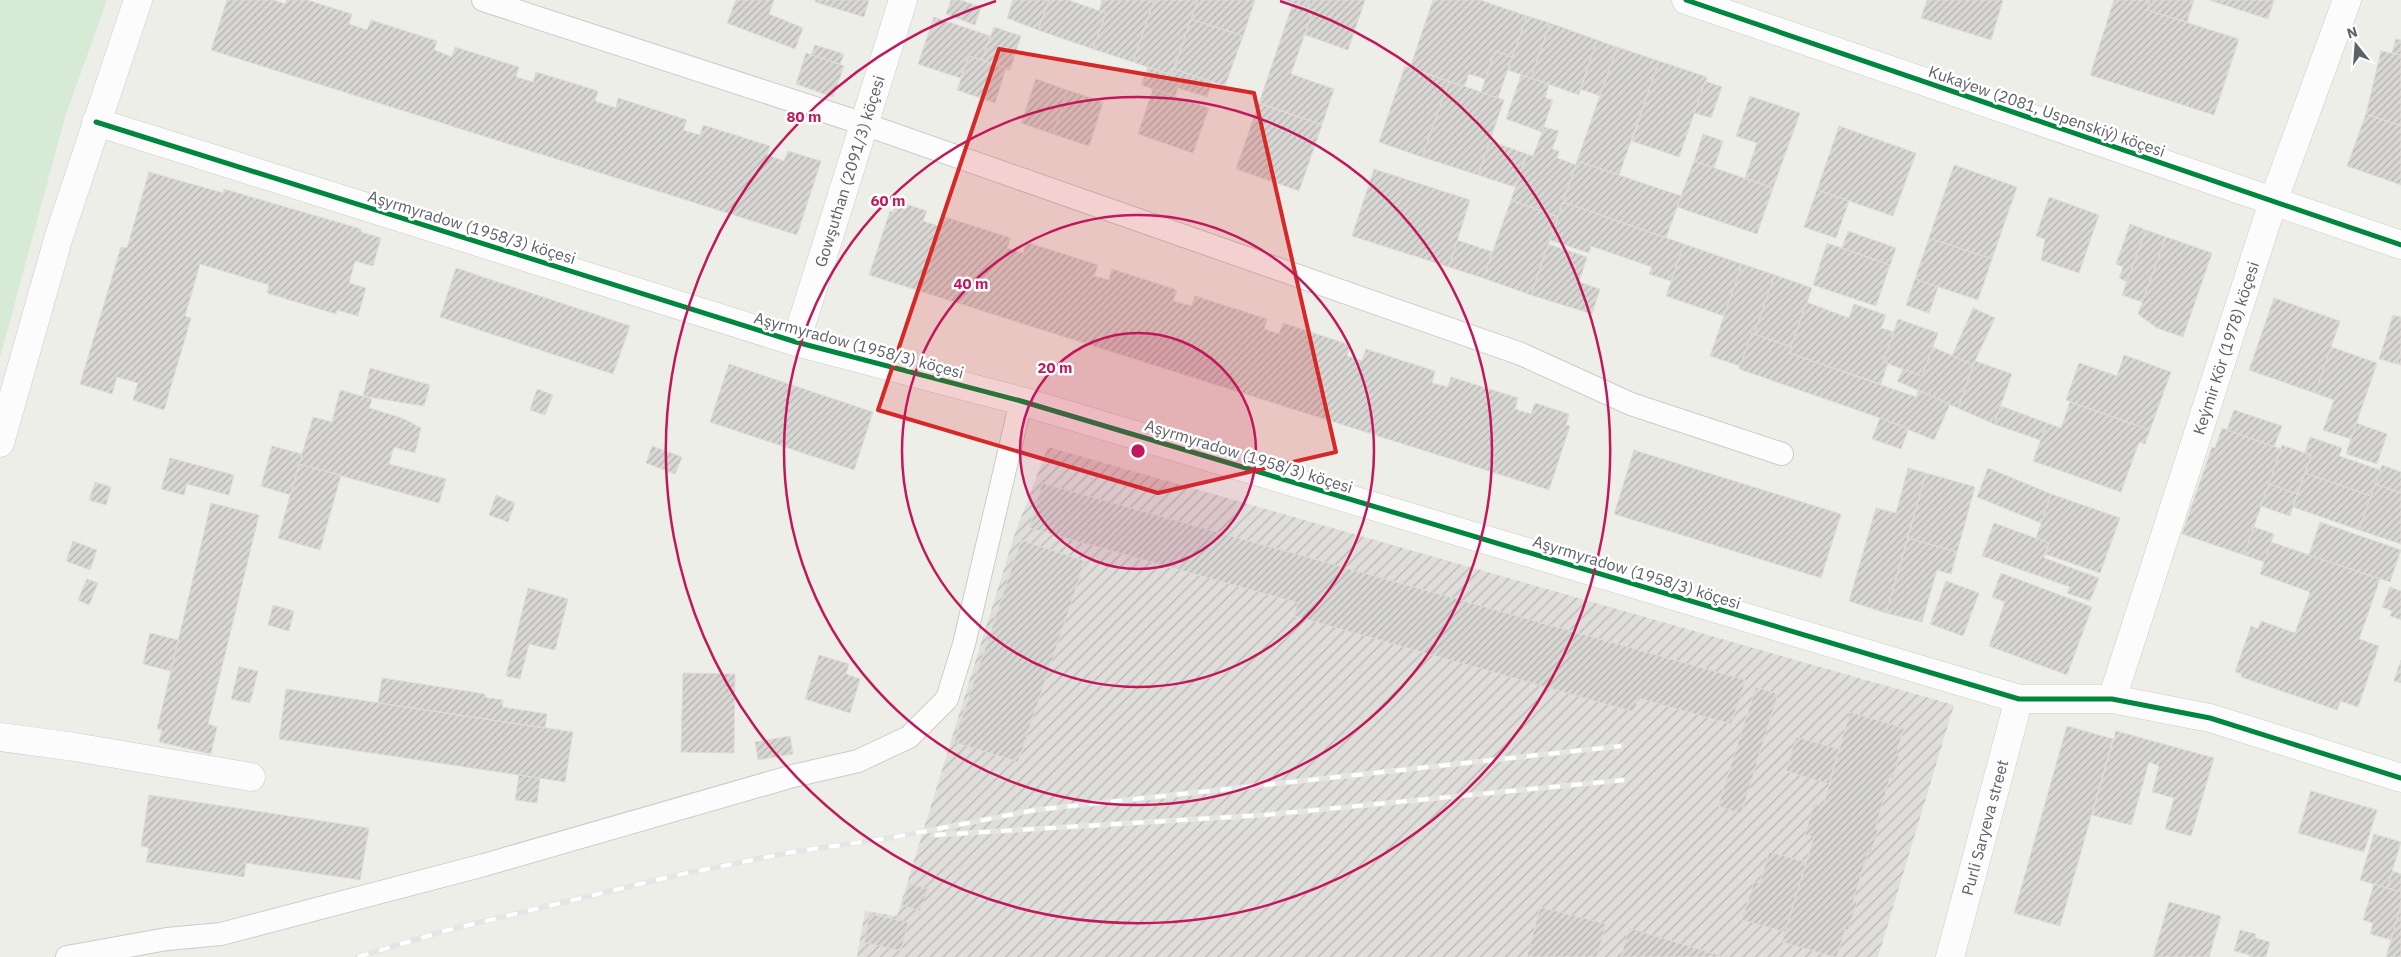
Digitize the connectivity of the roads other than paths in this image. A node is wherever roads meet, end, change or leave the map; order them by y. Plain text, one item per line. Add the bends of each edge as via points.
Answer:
1 (138, 0) edge
2 (483, 0) edge
3 (903, 0) edge
4 (1686, 0) edge
5 (2347, 0) edge
6 (96, 122) junction
7 (864, 124) junction
8 (2273, 202) junction
9 (2401, 245) edge
10 (796, 342) junction
11 (1021, 402) junction
12 (0, 443) edge
13 (1782, 454) dead end
14 (2019, 699) junction
15 (2112, 699) junction
16 (0, 738) edge
17 (251, 777) dead end
18 (2401, 778) edge
19 (67, 957) edge
20 (1950, 957) edge

1 - 6 street
2 - 7 lane
3 - 7 street, Gowşuthan (2091/3) köçesi
4 - 8 street, Kukaýew (2081, Uspenskiý) köçesi
5 - 8 street, Keýmir Kör (1978) köçesi
6 - 10 street, Aşyrmyradow (1958/3) köçesi
6 - 12 street via 59,236
7 - 10 street, Gowşuthan (2091/3) köçesi
7 - 13 lane via 1521,354 1631,404
8 - 9 street, Kukaýew (2081, Uspenskiý) köçesi
8 - 15 street, Keýmir Kör (1978) köçesi
10 - 11 street, Aşyrmyradow (1958/3) köçesi
11 - 14 street, Aşyrmyradow (1958/3) köçesi
11 - 19 lane via 964,644 946,699 909,737 858,761 793,776 475,868 221,934 167,939
14 - 15 street, Aşyrmyradow (1958/3) köçesi
14 - 20 street, Purli Saryeva street
15 - 18 street, Aşyrmyradow (1958/3) köçesi via 2210,718
16 - 17 street via 76,747

